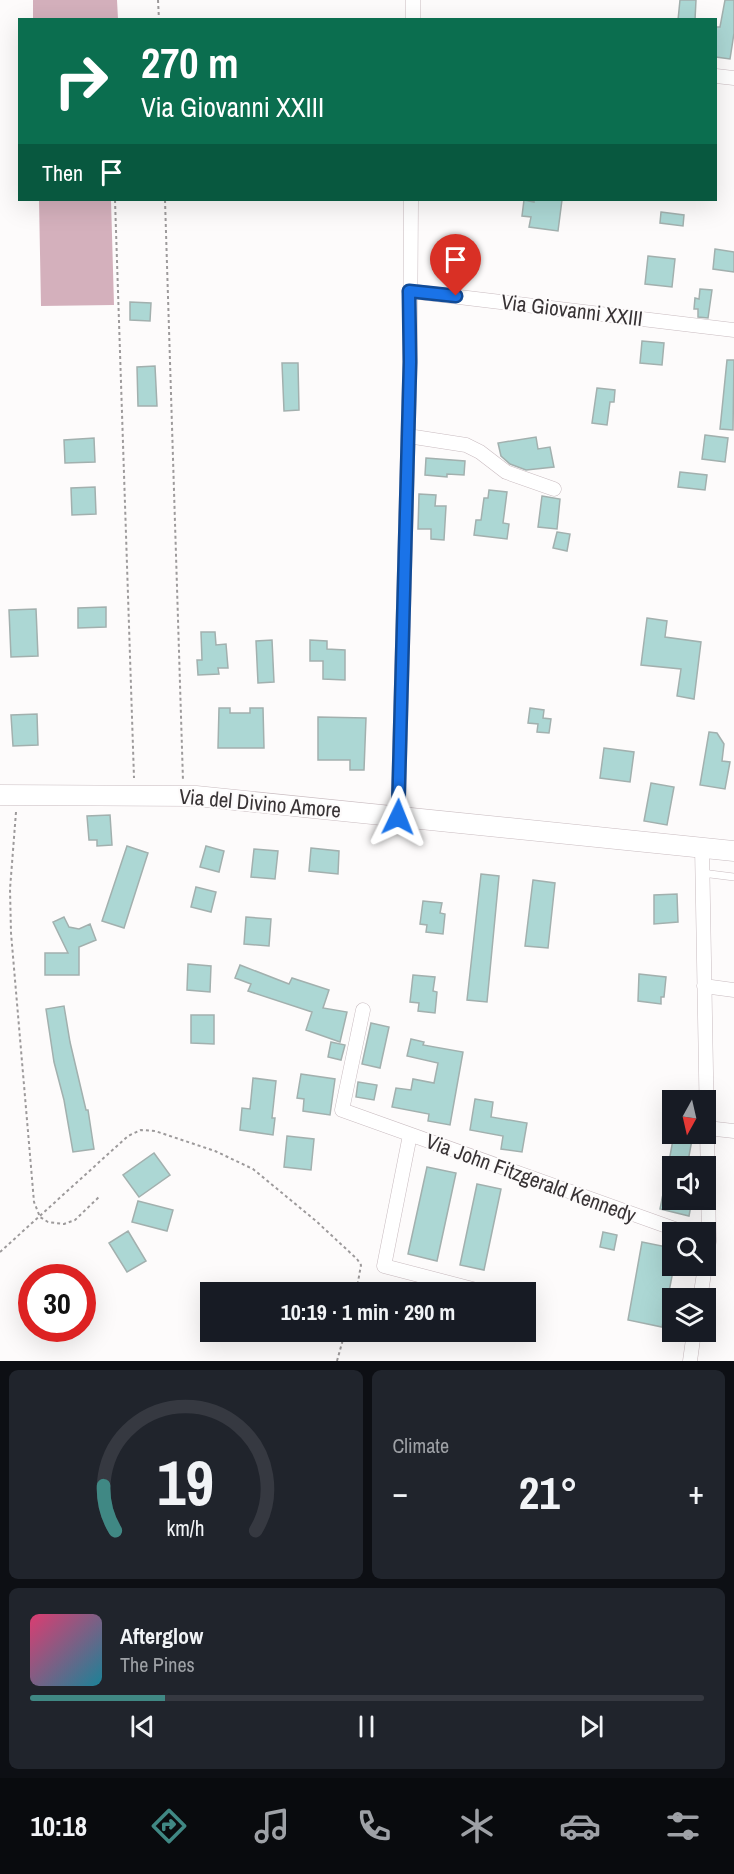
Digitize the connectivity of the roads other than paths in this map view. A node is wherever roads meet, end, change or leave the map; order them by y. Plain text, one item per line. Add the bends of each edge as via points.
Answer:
1 (413, 0) edge
2 (413, 18) edge
3 (717, 75) edge
4 (734, 78) edge
5 (411, 201) edge
6 (409, 291) junction
7 (734, 330) edge
8 (408, 436) junction
9 (554, 489) dead end
10 (8, 795) edge
11 (398, 817) junction
12 (702, 847) junction
13 (734, 851) edge
14 (702, 873) junction
15 (734, 877) edge
16 (705, 986) junction
17 (734, 990) edge
18 (363, 1010) dead end
19 (706, 1090) edge
20 (716, 1129) edge
21 (734, 1131) edge
22 (410, 1135) junction
23 (707, 1144) edge
24 (707, 1222) edge
25 (662, 1224) edge
26 (446, 1282) edge
27 (693, 1342) edge
28 (690, 1361) edge

1 - 2 street
3 - 4 street
5 - 6 street
6 - 7 street, Via Giovanni XXIII
6 - 8 street
8 - 9 street via 466,445 512,475
8 - 11 street
10 - 11 main road, Via del Divino Amore via 183,795
11 - 12 main road, Via del Divino Amore
12 - 13 main road, Via del Divino Amore
12 - 14 street
14 - 15 lane
14 - 16 street
16 - 17 street
16 - 19 street
18 - 22 street, Via John Fitzgerald Kennedy via 342,1110
20 - 21 street
22 - 25 street, Via John Fitzgerald Kennedy
22 - 26 street, Via John Fitzgerald Kennedy via 384,1266
23 - 24 street
27 - 28 street

